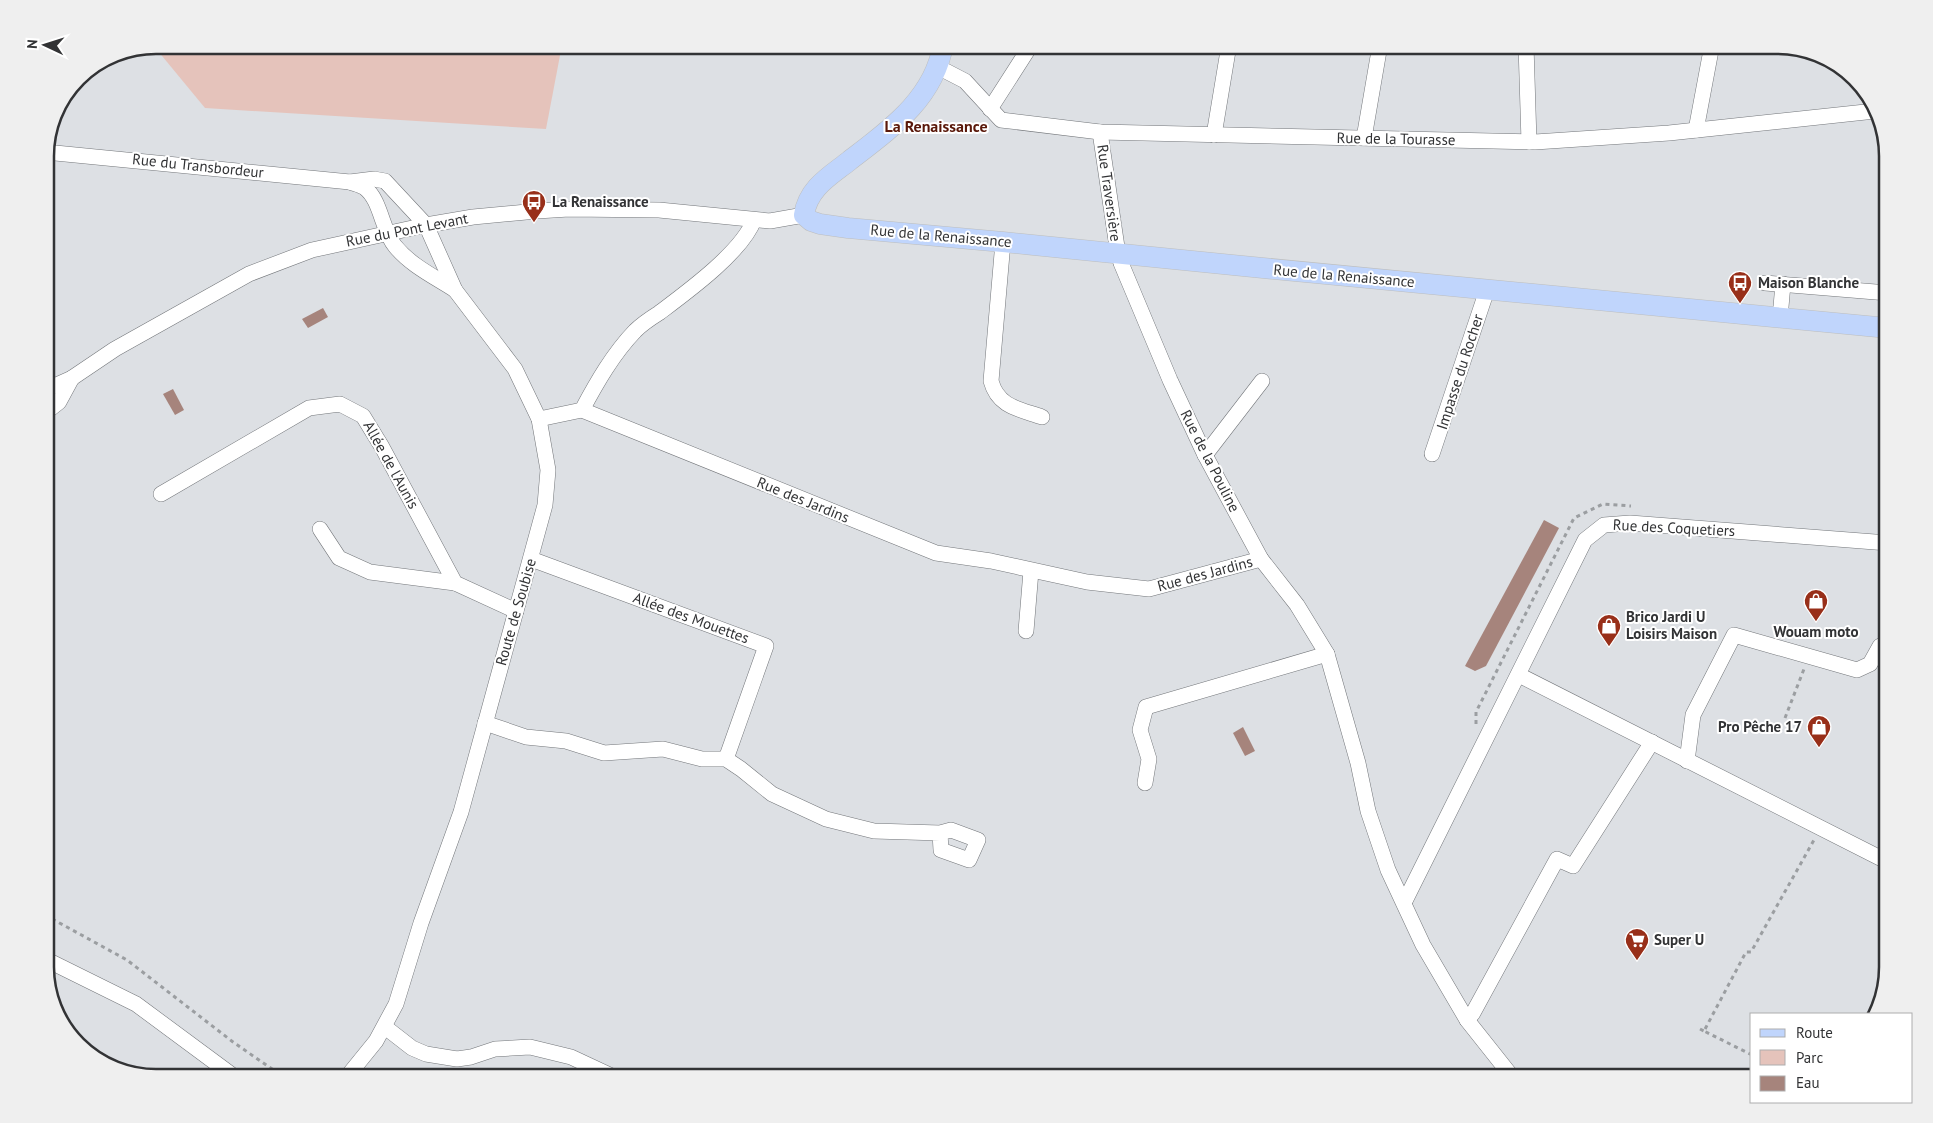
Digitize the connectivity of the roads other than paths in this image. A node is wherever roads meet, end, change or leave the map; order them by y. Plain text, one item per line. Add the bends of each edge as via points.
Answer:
1 (941, 54) edge
2 (1025, 54) edge
3 (1228, 54) edge
4 (1378, 54) edge
5 (1526, 54) edge
6 (1710, 54) edge
7 (938, 67) junction
8 (990, 109) junction
9 (1870, 112) edge
10 (1696, 130) junction
11 (1100, 132) junction
12 (1214, 135) junction
13 (1364, 138) junction
14 (1529, 142) junction
15 (54, 153) edge
16 (350, 182) junction
17 (804, 214) junction
18 (754, 220) junction
19 (426, 225) junction
20 (386, 233) junction
21 (1003, 242) junction
22 (1119, 254) junction
23 (1765, 283) dead end
24 (1783, 284) junction
25 (455, 290) junction
26 (1487, 290) junction
27 (1879, 292) edge
28 (1780, 318) junction
29 (1879, 327) edge
30 (72, 378) junction
31 (1262, 381) dead end
32 (54, 386) edge
33 (54, 406) edge
34 (582, 410) junction
35 (1042, 417) dead end
36 (539, 419) junction
37 (1432, 454) dead end
38 (1205, 456) junction
39 (161, 494) dead end
40 (320, 529) dead end
41 (1879, 542) edge
42 (531, 559) junction
43 (1261, 559) junction
44 (1031, 571) junction
45 (455, 584) junction
46 (516, 611) junction
47 (1026, 631) dead end
48 (1879, 648) edge
49 (1326, 654) junction
50 (1519, 675) junction
51 (485, 723) junction
52 (1652, 742) junction
53 (726, 759) junction
54 (1687, 760) junction
55 (1145, 783) dead end
56 (940, 833) dead end
57 (1879, 858) edge
58 (1404, 903) junction
59 (54, 963) edge
60 (1467, 1020) junction
61 (385, 1027) junction
62 (224, 1069) edge
63 (354, 1069) edge
64 (597, 1069) edge
65 (1506, 1069) edge

1 - 7 main road
2 - 8 street
3 - 12 street
4 - 13 street
5 - 14 street
6 - 10 street
7 - 8 street, Rue de la Tourasse via 961,77
7 - 17 main road via 923,94 904,117 816,188
8 - 11 street, Rue de la Tourasse via 1008,122
9 - 10 street, Rue de la Tourasse
10 - 14 street, Rue de la Tourasse
11 - 12 street, Rue de la Tourasse
11 - 22 street, Rue Traversière
12 - 13 street, Rue de la Tourasse
13 - 14 street, Rue de la Tourasse
15 - 16 street, Rue du Transbordeur
16 - 19 street, Rue du Transbordeur via 374,179 386,182
16 - 20 street, Rue du Transbordeur via 371,194
17 - 18 street, Rue du Pont Levant via 786,219
17 - 21 main road, Rue de la Renaissance via 820,224 848,228
18 - 19 street, Rue du Pont Levant via 659,210 569,209 472,217
18 - 34 street via 736,248 636,331 603,372
19 - 20 street, Rue du Pont Levant
19 - 25 street, Rue du Transbordeur
20 - 25 street, Rue du Transbordeur via 400,252
20 - 30 street, Rue du Pont Levant via 312,250 249,274 115,349
21 - 22 main road, Rue de la Renaissance
21 - 35 street via 991,381 994,391 1006,404
22 - 26 main road, Rue de la Renaissance
22 - 38 street, Rue de la Pouline
23 - 24 street
24 - 27 street
24 - 28 street
25 - 36 street, Rue du Transbordeur via 515,369
26 - 28 main road, Rue de la Renaissance
26 - 37 street, Impasse du Rocher
28 - 29 main road, Rue de la Renaissance
30 - 32 street, Rue du Pont Levant
30 - 33 street
31 - 38 street
34 - 36 street
34 - 44 street, Rue des Jardins via 936,552
36 - 42 street, Route de Soubise via 548,470 545,505
38 - 43 street, Rue de la Pouline
39 - 45 street, Allée de l'Aunis via 309,408 340,404 363,416
40 - 45 street via 340,558 370,572
41 - 50 street, Rue des Coquetiers via 1630,523 1604,525 1585,540
42 - 46 street, Route de Soubise
42 - 53 street, Allée des Mouettes via 766,646
43 - 44 street, Rue des Jardins via 1149,589 1086,582
43 - 49 street, Rue de la Pouline via 1297,605
44 - 47 street
45 - 46 street
46 - 51 street, Route de Soubise
48 - 54 street via 1870,664 1857,670 1734,635 1693,715
49 - 55 street via 1146,707 1140,730 1149,759
49 - 58 street, Rue de la Pouline via 1358,763 1368,811 1388,870
50 - 52 street
50 - 58 street, Rue des Coquetiers
51 - 53 street via 526,738 566,741 604,753 663,749 702,759
51 - 61 street, Route de Soubise via 461,812 396,1004
52 - 54 street
52 - 60 street via 1573,866 1557,859 1474,1013
53 - 56 street via 772,794 826,819 874,830
54 - 57 street
58 - 60 street, Rue de la Pouline via 1423,945
59 - 62 street via 136,1004
60 - 65 street, Rue de la Pouline
61 - 63 street, Route de Soubise
61 - 64 street via 412,1048 426,1054 457,1059 495,1049 530,1047 571,1057

